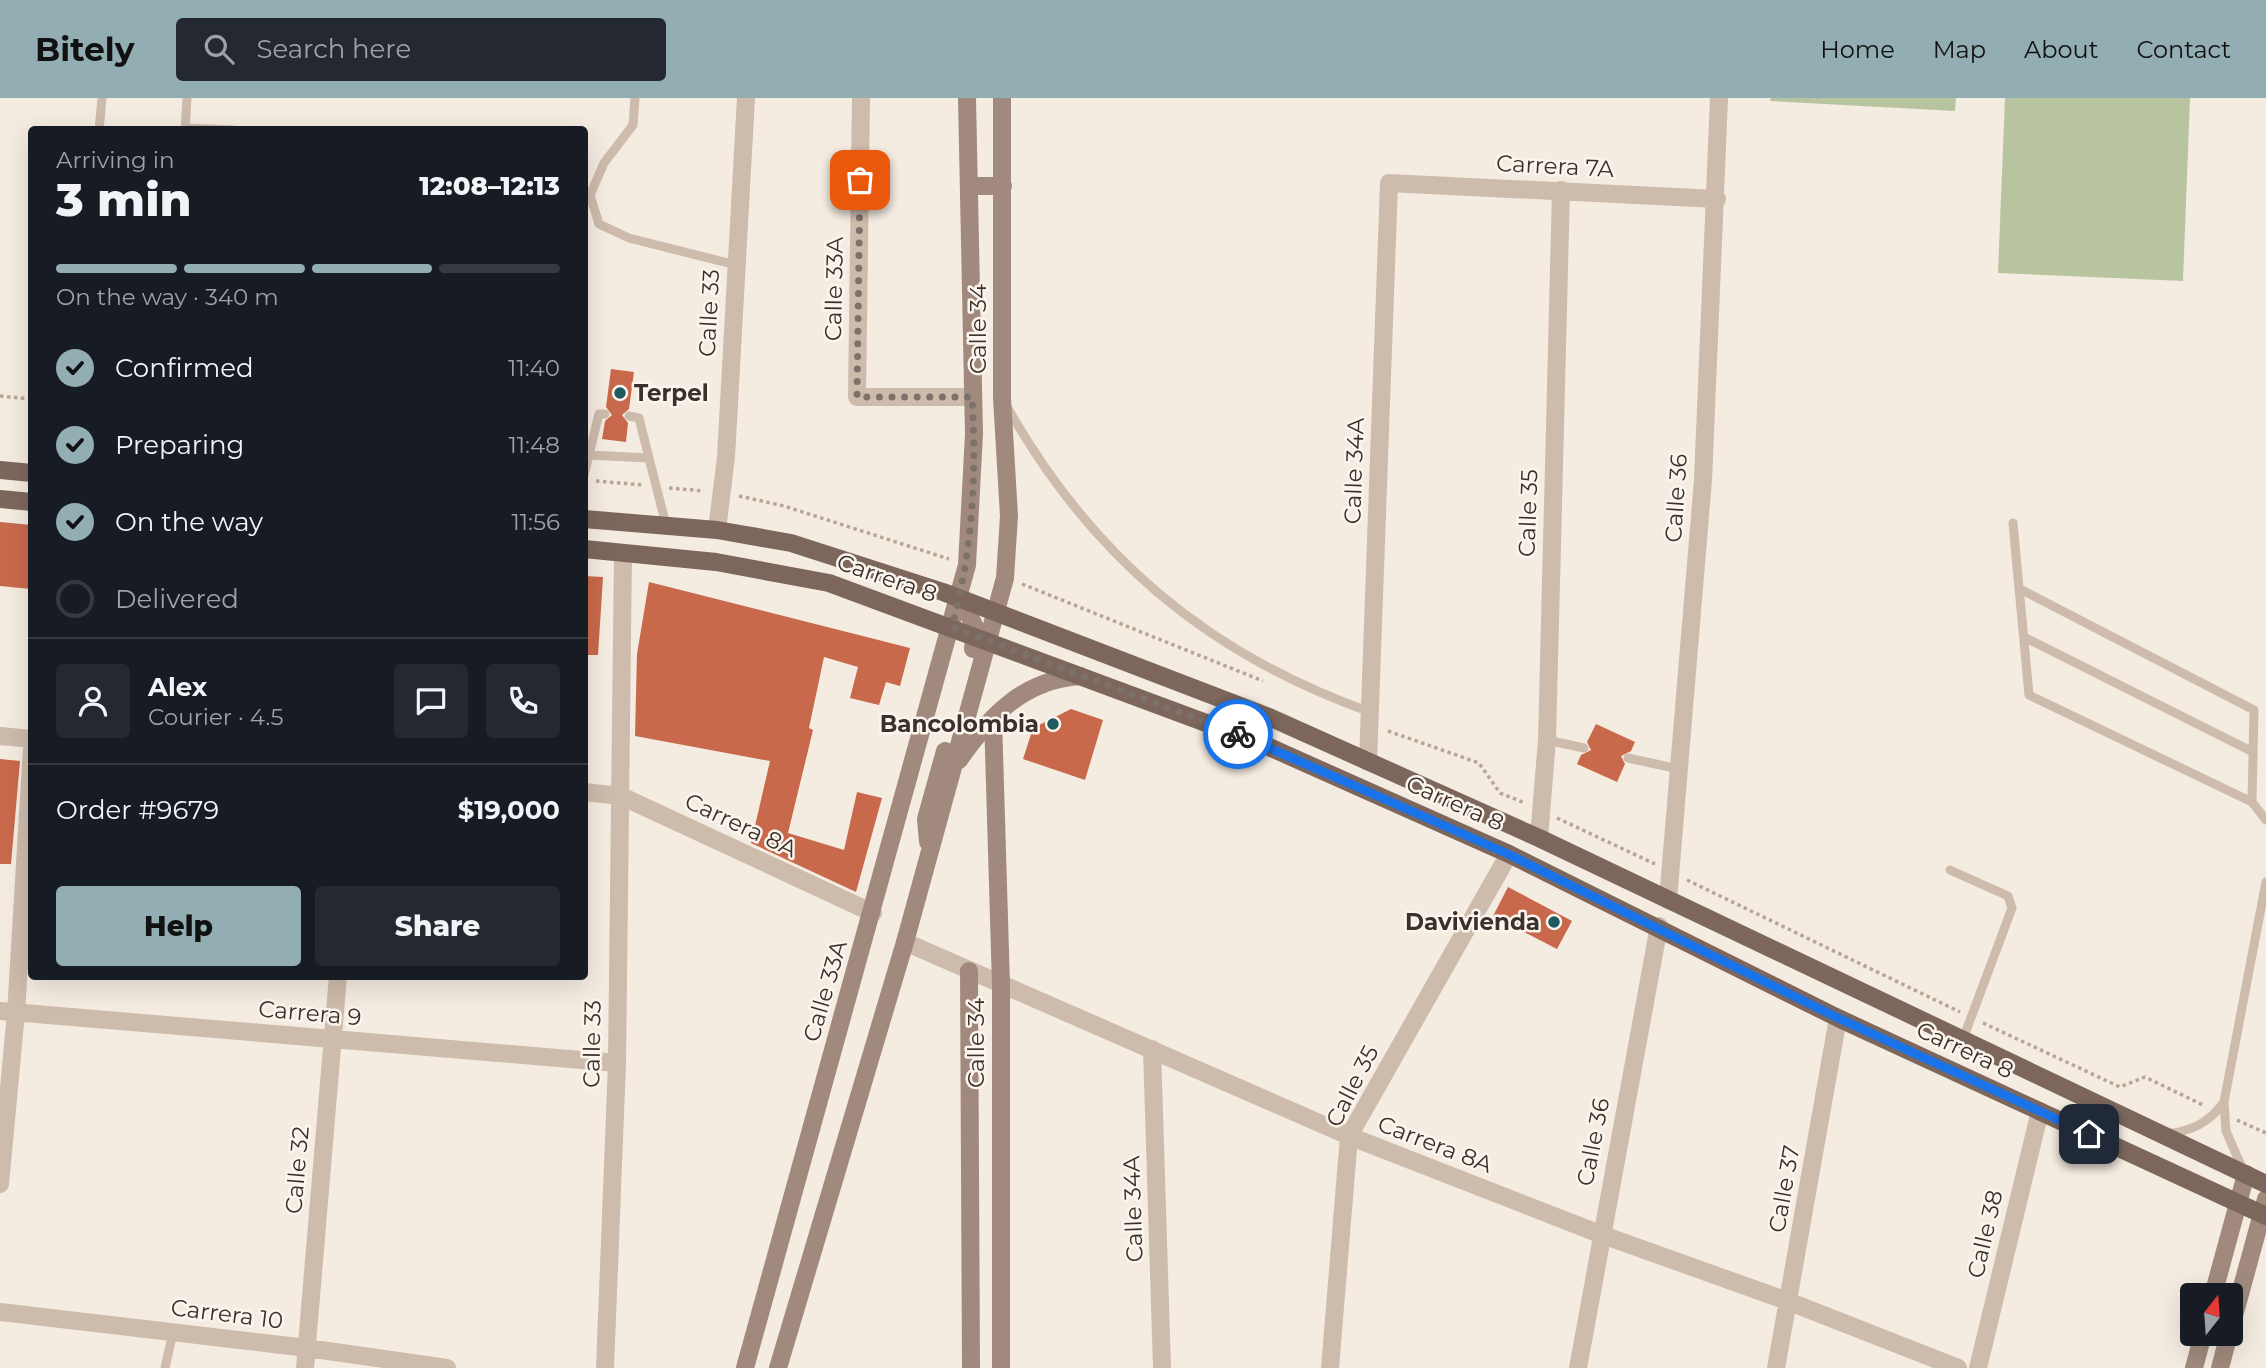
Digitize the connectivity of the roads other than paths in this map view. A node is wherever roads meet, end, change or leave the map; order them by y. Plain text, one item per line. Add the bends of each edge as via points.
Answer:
1 (102, 98) edge
2 (187, 98) edge
3 (635, 98) edge
4 (746, 98) edge
5 (861, 98) edge
6 (967, 98) edge
7 (1002, 98) edge
8 (1719, 98) edge
9 (99, 126) edge
10 (185, 126) edge
11 (1390, 183) joint
12 (969, 186) junction
13 (1003, 186) junction
14 (1561, 190) junction
15 (1717, 199) junction
16 (736, 265) junction
17 (972, 397) junction
18 (1003, 398) junction
19 (605, 414) dead end
20 (629, 416) dead end
21 (589, 456) junction
22 (649, 458) junction
23 (588, 460) edge
24 (0, 470) edge
25 (28, 473) edge
26 (0, 499) edge
27 (28, 502) edge
28 (588, 519) edge
29 (2013, 523) dead end
30 (666, 527) junction
31 (717, 530) junction
32 (588, 549) edge
33 (623, 553) junction
34 (2020, 589) junction
35 (960, 598) junction
36 (995, 611) junction
37 (952, 627) junction
38 (2024, 637) junction
39 (981, 638) junction
40 (1083, 675) junction
41 (1370, 712) junction
42 (993, 718) junction
43 (0, 736) edge
44 (28, 739) edge
45 (1546, 740) junction
46 (1584, 748) dead end
47 (2253, 752) junction
48 (1628, 758) dead end
49 (1368, 762) junction
50 (953, 769) junction
51 (1679, 769) junction
52 (28, 792) edge
53 (588, 792) edge
54 (621, 796) junction
55 (2252, 802) junction
56 (2266, 820) edge
57 (1539, 838) junction
58 (1508, 854) junction
59 (929, 856) junction
60 (1950, 870) dead end
61 (2266, 882) edge
62 (1668, 900) junction
63 (873, 913) junction
64 (1659, 926) junction
65 (905, 942) junction
66 (969, 971) junction
67 (338, 980) edge
68 (1001, 985) junction
69 (8, 1012) edge
70 (1838, 1018) junction
71 (333, 1039) junction
72 (1963, 1039) junction
73 (1152, 1049) junction
74 (617, 1063) junction
75 (2040, 1111) junction
76 (2220, 1113) junction
77 (2165, 1134) junction
78 (1349, 1136) junction
79 (2246, 1174) junction
80 (0, 1184) edge
81 (2266, 1184) edge
82 (2238, 1203) junction
83 (2265, 1210) edge
84 (1600, 1234) junction
85 (2216, 1283) edge
86 (2244, 1283) edge
87 (972, 1289) junction
88 (1001, 1290) junction
89 (1790, 1301) junction
90 (0, 1312) edge
91 (173, 1332) junction
92 (2200, 1346) edge
93 (2226, 1346) edge
94 (307, 1348) junction
95 (165, 1368) edge
96 (305, 1368) edge
97 (447, 1368) edge
98 (605, 1368) edge
99 (745, 1368) edge
100 (778, 1368) edge
101 (971, 1368) edge
102 (1001, 1368) edge
103 (1163, 1368) edge
104 (1330, 1368) edge
105 (1578, 1368) edge
106 (1776, 1368) edge
107 (1958, 1368) edge
108 (1978, 1368) edge
109 (2194, 1368) edge
110 (2220, 1368) edge

1 - 9 lane
2 - 10 lane
3 - 16 lane via 633,125 604,163 590,195 599,224 629,238
4 - 16 street, Calle 33
5 - 17 street, Calle 33A via 857,397
6 - 12 main road, Calle 34
7 - 13 main road, Calle 34
8 - 15 street, Calle 36
11 - 14 street, Carrera 7A
11 - 41 street, Calle 34A
12 - 13 main road
12 - 17 main road, Calle 34
13 - 18 main road, Calle 34
14 - 15 street, Carrera 7A
14 - 45 street, Calle 35
15 - 51 street, Calle 36 via 1703,480
16 - 31 street, Calle 33
17 - 35 main road, Calle 34 via 970,529
18 - 36 main road, Calle 34 via 1009,516 1005,578
18 - 41 lane via 1076,511 1153,591 1233,649 1320,695
19 - 21 lane via 599,414
20 - 22 lane via 639,418
21 - 22 lane
21 - 23 lane
22 - 30 lane
24 - 25 main road
26 - 27 main road
28 - 30 main road, Carrera 8
29 - 34 lane
30 - 31 main road, Carrera 8
31 - 35 main road, Carrera 8 via 791,543
32 - 33 main road, Carrera 8
33 - 37 main road, Carrera 8 via 771,570 829,583
33 - 54 street, Calle 33
34 - 38 lane
34 - 47 lane via 2254,710
35 - 36 main road, Carrera 8
35 - 37 main road, Calle 34
35 - 39 main road
36 - 39 main road, Calle 34
36 - 49 main road, Carrera 8 via 1269,717
37 - 39 main road, Carrera 8
37 - 63 main road, Calle 33A
38 - 47 lane
38 - 55 lane via 2029,695
39 - 40 main road, Carrera 8
39 - 50 main road
39 - 59 main road via 926,820
40 - 42 main road via 1059,677 1032,687
40 - 58 main road, Carrera 8 via 1260,743
41 - 49 street, Calle 34A
42 - 50 main road
42 - 68 main road, Calle 34
43 - 44 street
45 - 46 lane
45 - 57 street, Calle 35
47 - 55 lane
48 - 51 lane
49 - 57 main road, Carrera 8
50 - 59 main road
51 - 62 street, Calle 36
52 - 69 street
53 - 54 street, Carrera 8A
54 - 63 street, Carrera 8A
54 - 74 street, Calle 33
55 - 56 lane
57 - 62 main road, Carrera 8
58 - 64 main road, Carrera 8
58 - 78 street, Calle 35
59 - 65 main road
60 - 72 lane via 2012,902
61 - 76 lane
62 - 72 main road, Carrera 8
63 - 99 main road, Calle 33A
64 - 70 main road, Carrera 8
64 - 84 street, Calle 36
65 - 66 street, Carrera 8A
65 - 100 main road
66 - 68 street, Carrera 8A
66 - 87 main road, Calle 34
67 - 71 street, Calle 32
68 - 73 street, Carrera 8A
68 - 88 main road, Calle 34
69 - 71 street, Carrera 9
69 - 80 street
70 - 75 main road, Carrera 8
70 - 89 street, Calle 37
71 - 74 street, Carrera 9
71 - 94 street, Calle 32
72 - 77 main road, Carrera 8
73 - 78 street, Carrera 8A
73 - 103 street, Calle 34A
74 - 98 street, Calle 33
75 - 82 main road, Carrera 8
75 - 108 street, Calle 38
76 - 77 lane via 2185,1132
76 - 79 lane
77 - 79 main road, Carrera 8
78 - 84 street, Carrera 8A
78 - 104 street, Calle 35
79 - 81 main road, Carrera 8
79 - 82 main road
82 - 83 main road, Carrera 8
82 - 85 main road
83 - 86 main road
84 - 89 street, Carrera 8A
84 - 105 street, Calle 36
87 - 88 main road
87 - 101 main road, Calle 34
88 - 102 main road, Calle 34
89 - 106 street, Calle 37
89 - 107 street, Carrera 8A
90 - 91 street, Carrera 10
91 - 94 street, Carrera 10
91 - 95 lane
92 - 109 main road
93 - 110 main road
94 - 96 street, Calle 32
94 - 97 street, Carrera 10

